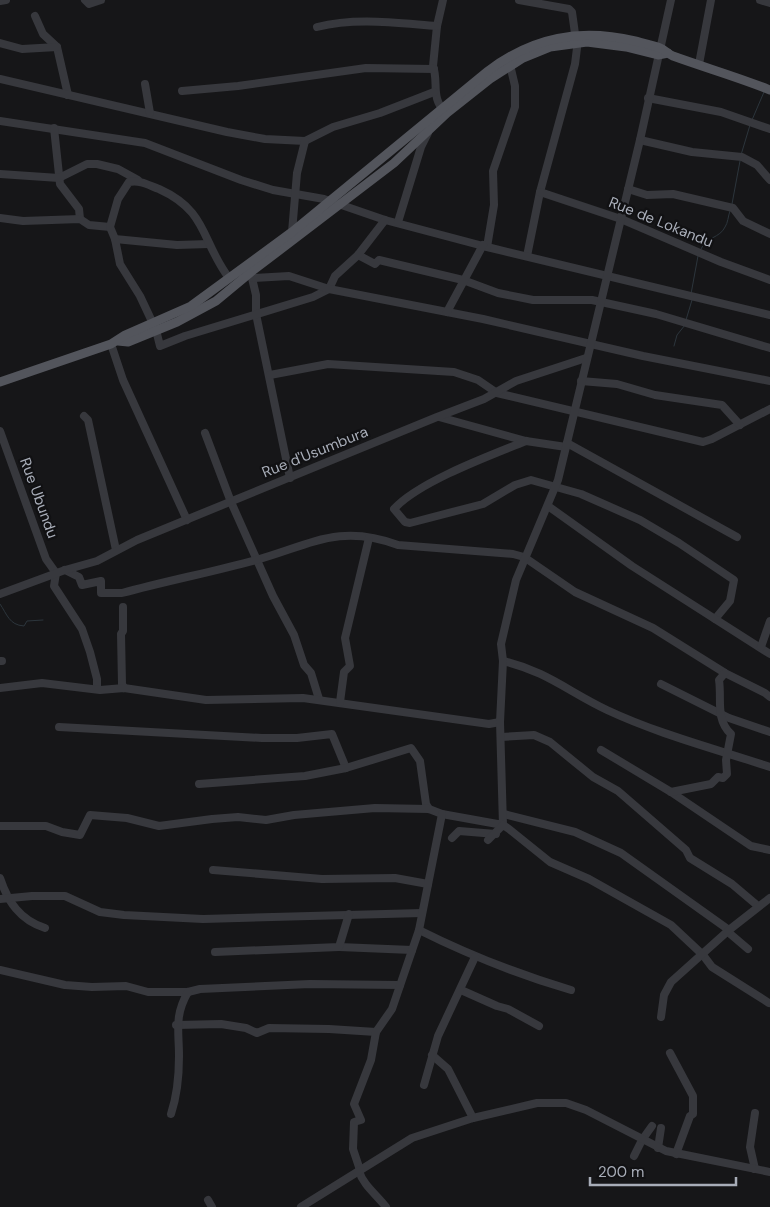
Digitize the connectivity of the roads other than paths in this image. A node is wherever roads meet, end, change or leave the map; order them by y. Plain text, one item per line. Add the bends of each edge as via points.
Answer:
1 (6, 0) edge
2 (85, 0) edge
3 (101, 0) edge
4 (443, 0) edge
5 (519, 0) edge
6 (669, 0) edge
7 (711, 0) edge
8 (760, 0) edge
9 (0, 1) edge
10 (770, 3) edge
11 (35, 16) dead end
12 (436, 26) junction
13 (317, 27) dead end
14 (576, 39) junction
15 (0, 44) edge
16 (57, 47) junction
17 (662, 52) junction
18 (699, 64) junction
19 (510, 65) junction
20 (434, 69) junction
21 (0, 79) edge
22 (145, 84) dead end
23 (182, 90) dead end
24 (770, 90) edge
25 (434, 92) junction
26 (68, 95) junction
27 (648, 98) junction
28 (445, 111) junction
29 (150, 113) junction
30 (433, 116) junction
31 (0, 121) edge
32 (54, 128) junction
33 (770, 130) edge
34 (428, 133) junction
35 (640, 140) junction
36 (305, 141) junction
37 (0, 174) edge
38 (59, 178) junction
39 (138, 180) junction
40 (770, 180) edge
41 (628, 189) junction
42 (540, 192) junction
43 (295, 193) junction
44 (329, 201) junction
45 (339, 206) junction
46 (0, 218) edge
47 (80, 219) junction
48 (621, 219) junction
49 (385, 220) junction
50 (398, 222) junction
51 (110, 227) junction
52 (292, 232) junction
53 (770, 234) edge
54 (114, 238) junction
55 (210, 244) junction
56 (485, 246) junction
57 (358, 255) junction
58 (527, 256) junction
59 (250, 271) junction
60 (607, 276) junction
61 (229, 278) junction
62 (463, 280) junction
63 (770, 280) edge
64 (329, 289) junction
65 (601, 304) junction
66 (193, 310) junction
67 (447, 312) junction
68 (256, 314) junction
69 (770, 315) edge
70 (154, 327) junction
71 (115, 343) junction
72 (590, 344) junction
73 (770, 348) edge
74 (586, 358) junction
75 (270, 375) junction
76 (581, 381) junction
77 (770, 381) edge
78 (0, 382) edge
79 (496, 393) junction
80 (770, 409) edge
81 (575, 412) junction
82 (84, 416) dead end
83 (437, 417) junction
84 (740, 425) junction
85 (0, 431) edge
86 (205, 434) dead end
87 (526, 441) junction
88 (566, 445) junction
89 (290, 478) junction
90 (555, 488) junction
91 (231, 502) junction
92 (548, 506) junction
93 (187, 520) junction
94 (737, 537) dead end
95 (369, 538) junction
96 (116, 550) junction
97 (524, 557) junction
98 (258, 560) junction
99 (65, 570) junction
100 (56, 573) junction
101 (0, 594) edge
102 (123, 608) dead end
103 (715, 619) junction
104 (770, 620) edge
105 (761, 646) junction
106 (770, 654) edge
107 (503, 661) junction
108 (725, 673) junction
109 (661, 684) dead end
110 (0, 688) edge
111 (97, 688) junction
112 (124, 688) junction
113 (770, 697) edge
114 (319, 699) junction
115 (340, 702) junction
116 (719, 713) junction
117 (500, 722) junction
118 (59, 727) dead end
119 (770, 732) edge
120 (501, 737) junction
121 (601, 750) dead end
122 (728, 753) junction
123 (770, 767) edge
124 (346, 768) junction
125 (199, 784) dead end
126 (671, 792) junction
127 (429, 809) junction
128 (442, 814) junction
129 (504, 814) junction
130 (503, 825) junction
131 (0, 826) edge
132 (496, 834) junction
133 (452, 838) dead end
134 (488, 840) dead end
135 (770, 850) edge
136 (213, 870) dead end
137 (0, 878) edge
138 (428, 884) junction
139 (10, 898) junction
140 (770, 898) edge
141 (0, 900) edge
142 (758, 906) junction
143 (422, 913) junction
144 (349, 914) junction
145 (45, 928) dead end
146 (419, 930) junction
147 (728, 931) junction
148 (340, 947) junction
149 (748, 949) dead end
150 (412, 950) junction
151 (215, 952) dead end
152 (703, 955) junction
153 (475, 957) junction
154 (0, 970) edge
155 (400, 985) junction
156 (461, 990) junction
157 (571, 990) dead end
158 (188, 992) junction
159 (769, 1003) edge
160 (661, 1017) dead end
161 (176, 1025) junction
162 (539, 1026) dead end
163 (376, 1032) junction
164 (670, 1053) dead end
165 (432, 1055) junction
166 (424, 1085) dead end
167 (171, 1114) dead end
168 (755, 1114) dead end
169 (473, 1118) junction
170 (652, 1126) dead end
171 (661, 1128) dead end
172 (642, 1140) junction
173 (658, 1148) junction
174 (676, 1154) junction
175 (634, 1156) dead end
176 (755, 1169) junction
177 (360, 1170) junction
178 (770, 1172) edge
179 (301, 1207) edge
180 (386, 1207) edge

1 - 9 street
2 - 3 street via 89,4
4 - 12 street
5 - 14 street via 569,9
6 - 17 street
7 - 18 street
8 - 10 street
11 - 16 street via 42,34
12 - 13 street via 367,22
12 - 20 street
14 - 17 main road via 606,36
14 - 19 main road via 538,51
14 - 28 main road via 526,47 508,56
14 - 42 street via 575,64
15 - 16 street via 22,49
16 - 26 street
17 - 18 main road
17 - 27 street
18 - 24 main road
19 - 28 main road
19 - 56 street via 516,94 515,107 493,171 494,205
20 - 23 street via 366,68 238,86
20 - 25 street
21 - 26 street
22 - 29 street
25 - 28 street
25 - 36 street via 380,114 333,127
26 - 29 street
27 - 33 street via 722,112
27 - 35 street
28 - 30 main road
28 - 34 main road
29 - 36 street via 236,134
30 - 34 street
30 - 44 main road
31 - 32 street
32 - 38 street
32 - 43 street via 145,143 241,180
34 - 45 main road
34 - 50 street
35 - 40 street via 692,152 742,158 757,165
35 - 41 street
36 - 43 street
37 - 38 street
38 - 39 street via 87,164 97,164 118,169
38 - 47 street via 79,209
39 - 51 street via 129,182 118,199
39 - 55 street via 176,197 197,217
41 - 48 street
41 - 53 street via 647,195 673,194 733,208 743,221
42 - 48 street, Rue de Lokandu
42 - 58 street
43 - 44 street
43 - 52 street
44 - 45 street
44 - 52 main road
45 - 49 street
45 - 59 main road
46 - 47 street via 23,221
47 - 51 street via 89,225
48 - 60 street
48 - 63 street, Rue de Lokandu
49 - 50 street
49 - 57 street
50 - 56 street
51 - 54 street
52 - 59 main road
54 - 55 street via 177,245
54 - 70 street via 120,264
55 - 61 street
56 - 58 street
56 - 62 street
57 - 62 street via 375,264 379,260 394,262
57 - 64 street via 335,276
58 - 60 street
59 - 61 main road
59 - 64 street via 289,276
59 - 66 main road via 216,301
59 - 68 street via 256,295
60 - 65 street
60 - 69 street
61 - 66 main road
62 - 65 street via 488,290 533,300 577,299
62 - 67 street
64 - 67 street
64 - 68 street
65 - 72 street
65 - 73 street via 656,314
66 - 70 main road
67 - 72 street
68 - 70 street via 160,346
68 - 75 street
70 - 71 main road via 125,335
71 - 78 main road
71 - 93 street via 123,380
72 - 74 street
72 - 77 street
74 - 76 street
74 - 79 street, Rue d'Usumbura via 516,381
75 - 79 street via 328,364 454,372 478,380
75 - 89 street
76 - 81 street
76 - 84 street via 617,384 655,395 722,405
79 - 81 street
79 - 83 street, Rue d'Usumbura
80 - 84 street
81 - 84 street via 703,442
81 - 88 street
82 - 96 street via 88,420 97,455
83 - 87 street
83 - 89 street, Rue d'Usumbura
85 - 100 street, Rue Ubundu via 46,559
86 - 91 street
87 - 88 street
87 - 90 street via 439,479 408,495 394,509 410,524 483,504 524,481 531,480
88 - 90 street
88 - 94 street
89 - 91 street, Rue d'Usumbura
90 - 92 street
90 - 103 street via 581,494 640,520 727,574 734,580 730,601
91 - 93 street, Rue d'Usumbura
91 - 98 street
92 - 97 street
92 - 103 street via 632,566
93 - 96 street, Rue d'Usumbura
95 - 97 street via 398,545
95 - 98 street via 334,536
95 - 115 street via 346,638 350,666 344,672
96 - 99 street, Rue d'Usumbura via 97,561
97 - 107 street via 501,644
97 - 108 street via 552,579 675,640
98 - 99 street via 122,593 101,594 100,581 82,584 79,577
98 - 114 street via 294,635 304,665 311,672
99 - 100 street, Rue d'Usumbura
100 - 101 street, Rue d'Usumbura
100 - 111 street, Rue Ubundu via 54,586 82,629
102 - 112 street
103 - 105 street
104 - 105 street
105 - 106 street
107 - 117 street
107 - 122 street via 551,677 606,710
108 - 113 street
108 - 116 street via 719,680
109 - 116 street
110 - 111 street via 42,683
111 - 112 street
112 - 114 street via 206,700
114 - 115 street
115 - 117 street via 489,724
116 - 119 street
116 - 122 street via 731,734
117 - 120 street
118 - 124 street via 262,738 332,734
120 - 129 street
120 - 142 street via 534,736 550,742 593,777 618,791 686,850 690,858 732,884
121 - 126 street
122 - 123 street
122 - 126 street via 727,774 723,778 711,784
124 - 125 street via 289,779
124 - 127 street via 410,748 420,760
126 - 135 street via 751,846
127 - 128 street
127 - 131 street via 367,808 266,820 238,817 159,826 127,818 90,815 80,835 46,826
128 - 130 street
128 - 138 street
129 - 130 street
129 - 147 street via 575,832 620,853
130 - 132 street
130 - 152 street via 550,862 589,879 671,925
132 - 133 street via 459,831
132 - 134 street
136 - 138 street via 322,879 395,878
137 - 139 street
138 - 143 street
139 - 141 street
139 - 144 street via 65,896 100,912 134,916 203,919
139 - 145 street via 20,916
140 - 142 street
142 - 147 street
143 - 144 street
143 - 146 street
144 - 148 street
146 - 150 street
146 - 153 street
147 - 149 street
147 - 152 street
148 - 150 street
148 - 151 street
150 - 155 street
152 - 159 street via 712,967
152 - 160 street via 667,987
153 - 156 street
153 - 157 street
154 - 158 street via 65,985
155 - 158 street via 310,984
155 - 163 street via 392,1009
156 - 162 street
156 - 165 street
158 - 161 street
161 - 163 street via 221,1024 257,1033 269,1028
161 - 167 street via 179,1060
163 - 177 street via 371,1060 354,1104 361,1120 354,1122 353,1149
164 - 174 street via 693,1096 693,1114
165 - 166 street
165 - 169 street via 444,1062
168 - 176 street via 750,1147
169 - 172 street via 537,1104 566,1103
169 - 177 street via 412,1138
170 - 172 street
171 - 173 street
172 - 173 street
172 - 175 street
173 - 174 street
174 - 176 street
176 - 178 street
177 - 179 street
177 - 180 street via 364,1183

